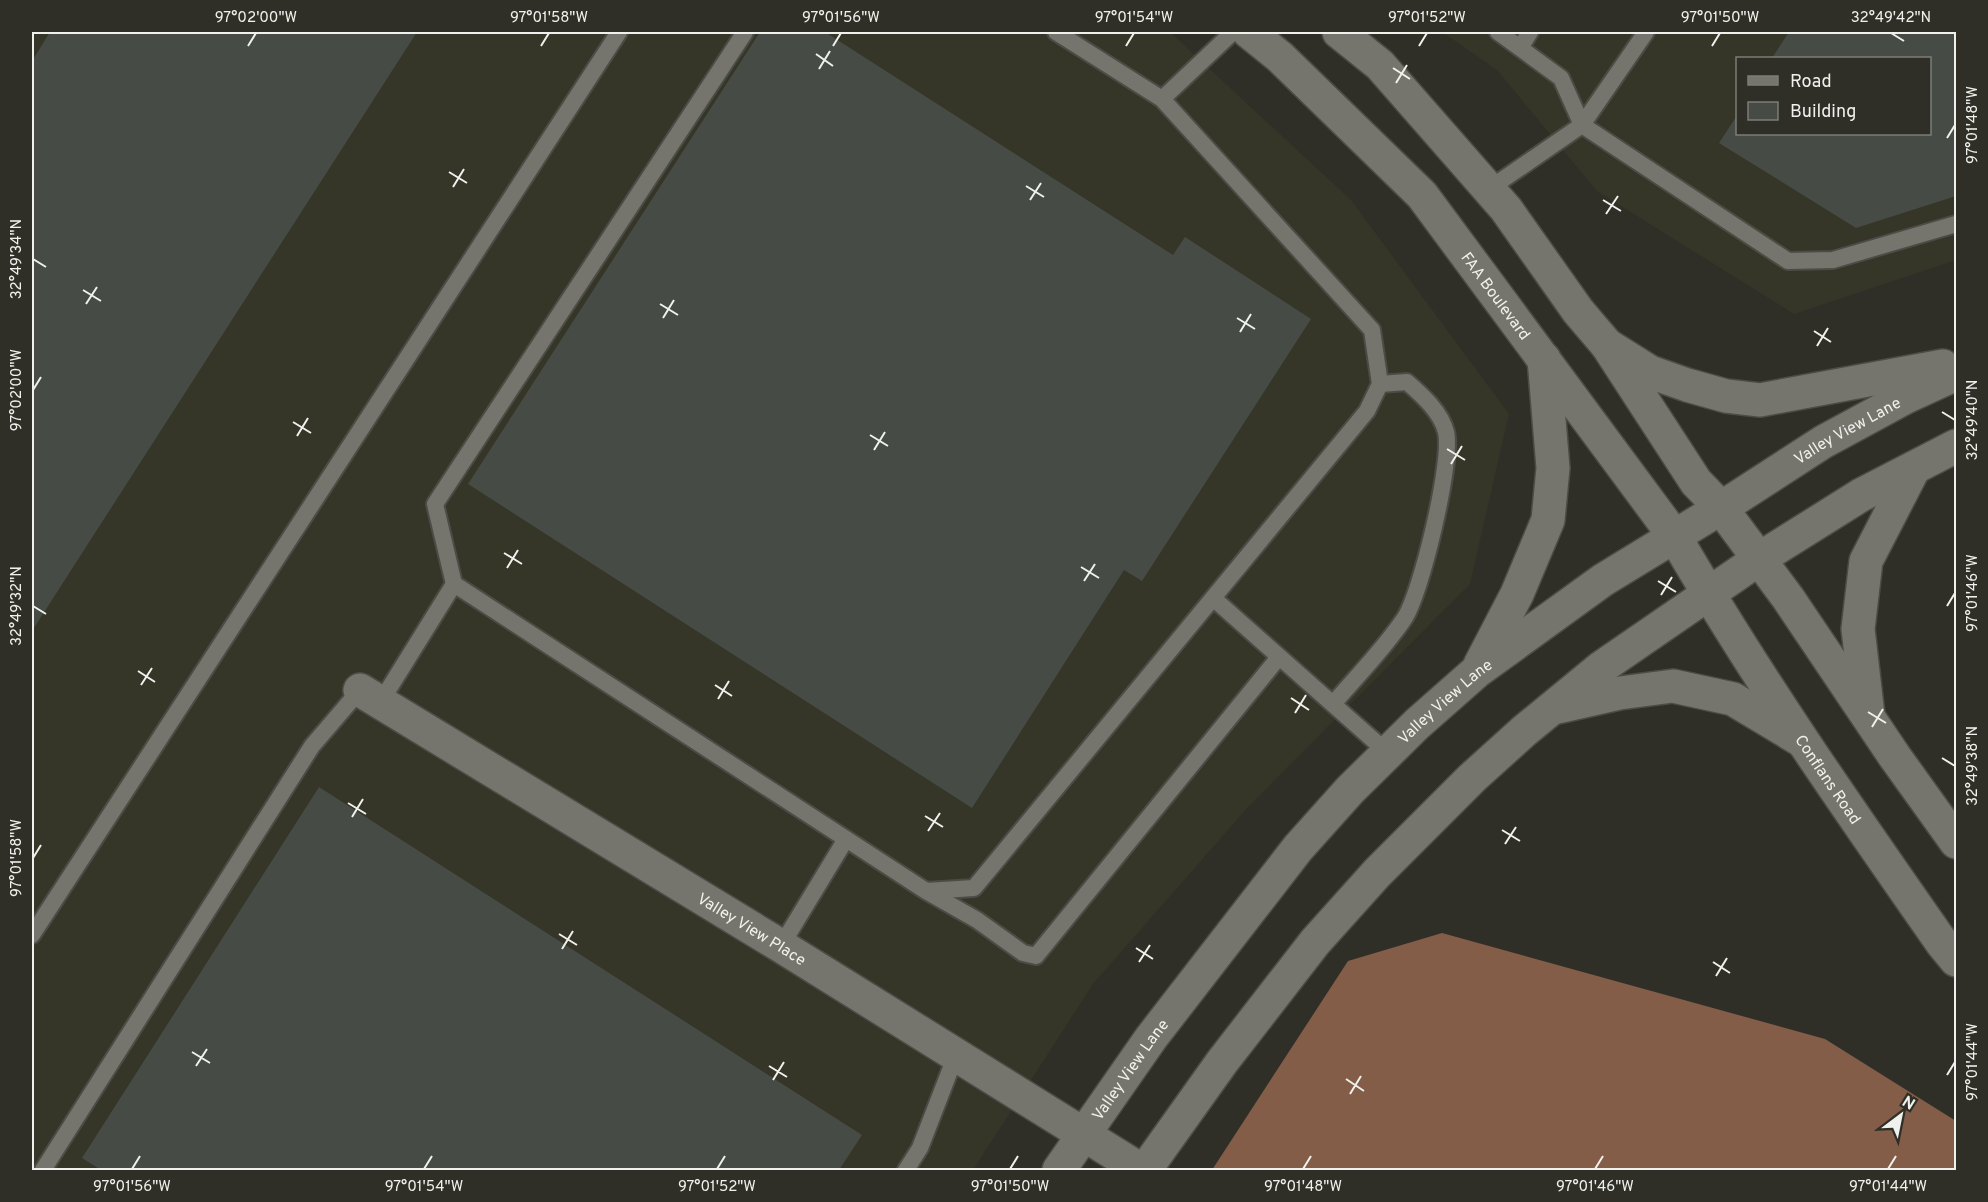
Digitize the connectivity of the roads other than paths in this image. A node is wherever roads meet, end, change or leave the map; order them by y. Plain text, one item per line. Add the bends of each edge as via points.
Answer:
1 (619, 32) edge
2 (745, 32) edge
3 (1056, 32) edge
4 (1233, 32) edge
5 (1249, 32) edge
6 (1339, 32) edge
7 (1498, 32) edge
8 (1530, 32) edge
9 (1646, 32) edge
10 (1520, 48) junction
11 (1162, 99) junction
12 (1582, 125) junction
13 (1489, 189) junction
14 (1956, 224) edge
15 (1606, 345) junction
16 (1544, 359) junction
17 (1956, 364) edge
18 (1956, 374) edge
19 (1380, 384) junction
20 (1956, 446) edge
21 (1914, 468) junction
22 (1721, 508) junction
23 (1675, 537) junction
24 (1759, 559) junction
25 (454, 584) junction
26 (1707, 593) junction
27 (1213, 598) junction
28 (1280, 657) junction
29 (1476, 672) junction
30 (370, 697) junction
31 (1333, 704) junction
32 (1550, 709) junction
33 (1868, 715) junction
34 (1801, 740) junction
35 (1388, 753) junction
36 (846, 839) junction
37 (1956, 842) edge
38 (926, 891) junction
39 (32, 935) edge
40 (781, 946) junction
41 (1956, 960) edge
42 (956, 1055) junction
43 (1085, 1135) junction
44 (43, 1170) edge
45 (906, 1170) edge
46 (1059, 1170) edge
47 (1143, 1170) edge

1 - 39 lane
2 - 25 lane via 435,504
3 - 11 lane
4 - 11 lane
5 - 16 main road, FAA Boulevard via 1280,57 1422,195
6 - 13 main road via 1380,65
7 - 10 lane
8 - 10 lane
9 - 12 lane
10 - 12 lane via 1561,78
11 - 19 lane via 1372,330
12 - 13 lane
12 - 14 lane via 1788,261 1833,260
13 - 15 main road
15 - 17 main road via 1650,372 1687,386 1760,400
15 - 22 main road via 1696,482
16 - 23 main road, FAA Boulevard
16 - 29 main road via 1553,468 1548,520 1517,594
18 - 22 main road, Valley View Lane via 1823,442
19 - 27 lane via 1367,411
19 - 31 lane via 1407,382 1443,423 1447,435 1443,488 1416,593 1405,618
20 - 21 main road
21 - 24 main road via 1861,495
21 - 33 main road via 1866,561 1858,629
22 - 23 main road, Valley View Lane
22 - 24 main road
23 - 26 main road, FAA Boulevard
23 - 29 main road, Valley View Lane via 1603,580
24 - 26 main road
24 - 33 main road
25 - 30 lane
25 - 36 lane
26 - 32 main road
26 - 34 main road, Conflans Road
27 - 28 lane
27 - 38 lane via 974,888
28 - 31 lane
28 - 38 lane via 1036,956 1023,953 977,920
29 - 35 main road, Valley View Lane
30 - 40 main road, Valley View Place
30 - 44 lane via 312,746
31 - 35 lane
32 - 34 main road via 1673,686 1733,699
32 - 47 main road via 1472,778 1315,942
33 - 37 main road
34 - 41 main road, Conflans Road
35 - 43 main road, Valley View Lane via 1298,848 1151,1038
36 - 38 lane
36 - 40 lane
40 - 42 main road, Valley View Place
42 - 43 main road, Valley View Place
42 - 45 lane via 920,1148
43 - 46 main road, Valley View Lane
43 - 47 main road, Valley View Place

